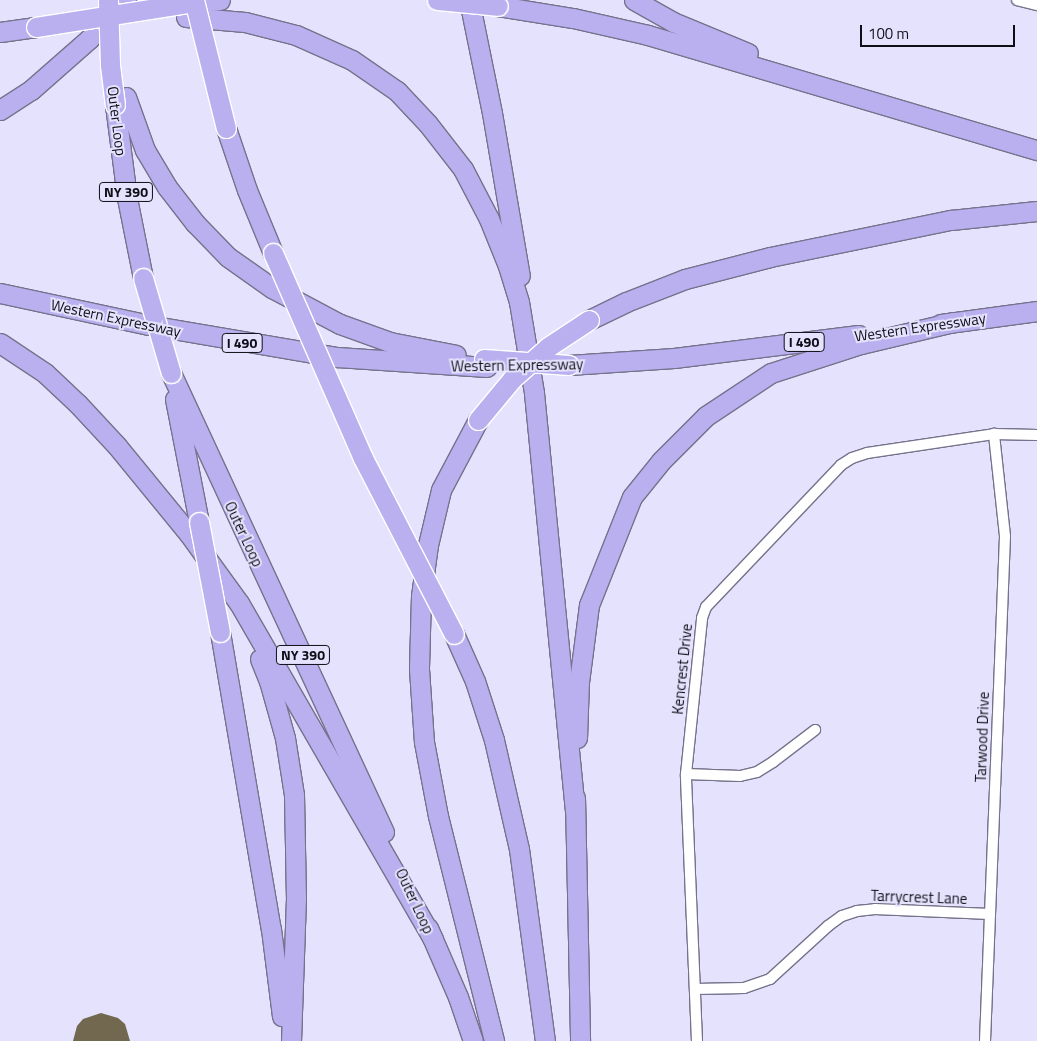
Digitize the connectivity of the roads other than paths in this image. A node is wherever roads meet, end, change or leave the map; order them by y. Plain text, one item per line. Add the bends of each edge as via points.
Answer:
1 (109, 0) edge
2 (126, 0) edge
3 (220, 0) edge
4 (437, 0) edge
5 (469, 0) edge
6 (634, 0) edge
7 (1017, 0) edge
8 (1032, 3) edge
9 (189, 7) edge
10 (0, 32) edge
11 (120, 101) junction
12 (878, 102) junction
13 (0, 110) edge
14 (1037, 150) edge
15 (1037, 211) edge
16 (0, 293) edge
17 (519, 302) junction
18 (1037, 311) edge
19 (953, 322) junction
20 (0, 343) edge
21 (486, 363) junction
22 (170, 374) junction
23 (994, 434) junction
24 (1037, 435) edge
25 (228, 587) junction
26 (815, 730) dead end
27 (686, 774) junction
28 (575, 810) junction
29 (990, 914) junction
30 (433, 939) junction
31 (695, 989) junction
32 (284, 1041) edge
33 (291, 1041) edge
34 (473, 1041) edge
35 (494, 1041) edge
36 (545, 1041) edge
37 (580, 1041) edge
38 (697, 1041) edge
39 (985, 1041) edge

1 - 11 highway, bridge
2 - 13 highway via 53,71
3 - 9 highway
4 - 12 highway, bridge via 572,18 648,35
5 - 17 highway via 520,276
6 - 12 highway via 672,22
7 - 8 street
9 - 10 highway, bridge
9 - 17 highway via 296,35 352,60 397,91 463,169 490,219
9 - 36 highway, bridge via 247,190 273,253 363,458 475,681 494,740 520,849
11 - 21 highway via 167,187 195,223 228,257 272,288 340,324 407,346
11 - 22 highway, Outer Loop / NY 390, bridge via 127,198 143,278
12 - 14 highway
15 - 35 highway, bridge via 951,220 770,257 685,279 589,320 548,347 512,378 478,420 442,490 428,545 421,596 419,669 424,742 438,816
16 - 21 highway, Western Expressway / I 490 via 149,326 338,357
17 - 28 highway via 534,393
18 - 19 highway, Western Expressway / I 490
19 - 21 highway, Western Expressway / I 490, bridge via 674,358 569,365
19 - 28 highway via 861,344 771,373 706,416 661,461 632,497 589,605 579,682
20 - 25 highway via 45,373 117,446 175,515
22 - 30 highway, Outer Loop / NY 390
22 - 32 highway, bridge via 220,632 272,937
23 - 24 street, Kencrest Drive
23 - 27 street, Kencrest Drive via 867,453 841,464 714,597 702,618
23 - 29 street, Tarwood Drive via 1005,536
25 - 30 highway
25 - 33 highway via 269,681 285,738 294,795 296,898
26 - 27 street via 757,772 740,776
27 - 31 street, Kencrest Drive
28 - 37 highway
29 - 31 street, Tarrycrest Lane via 857,911 828,926 770,979 744,988
29 - 39 street, Tarwood Drive
30 - 34 highway, Outer Loop / NY 390
31 - 38 street, Kencrest Drive

